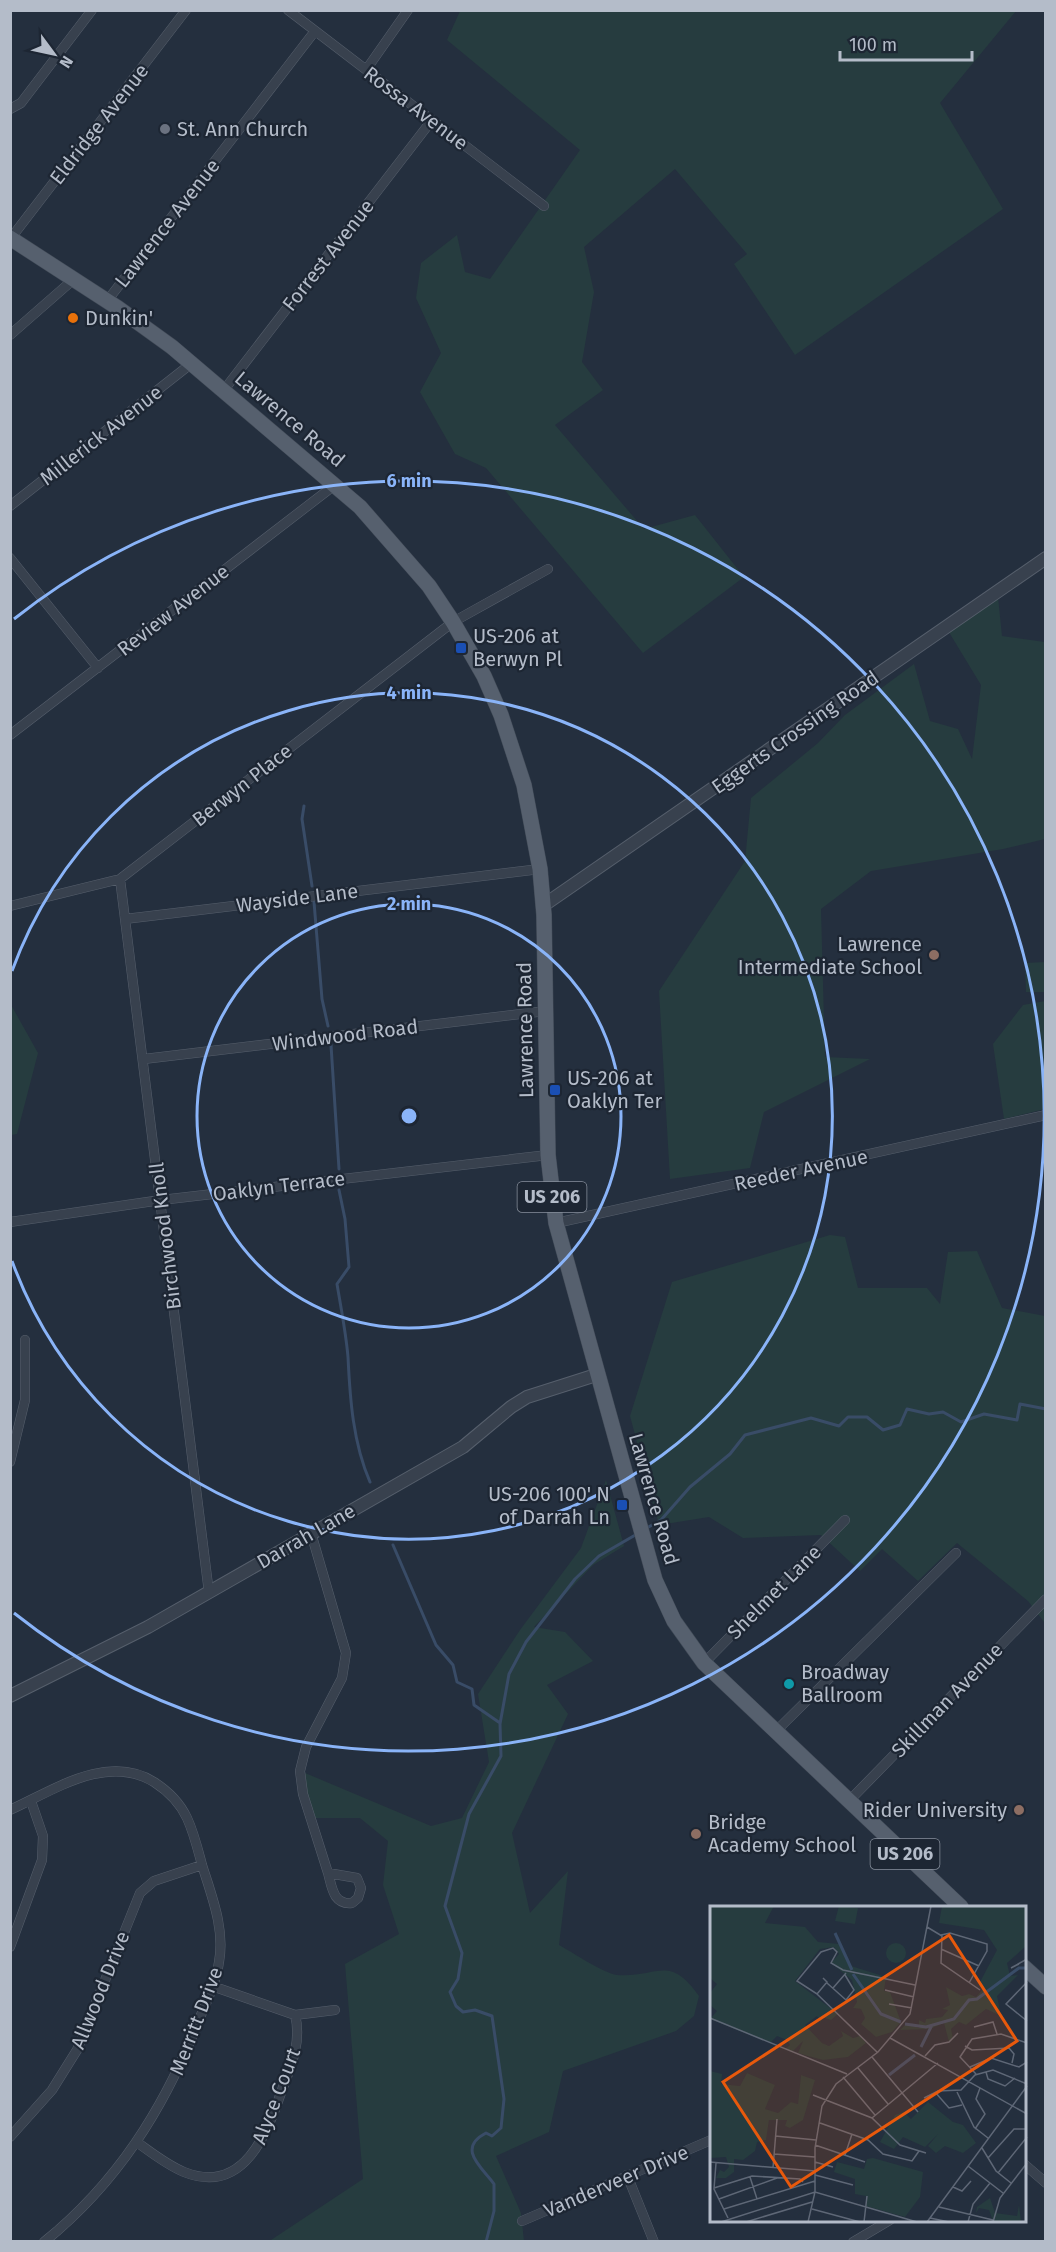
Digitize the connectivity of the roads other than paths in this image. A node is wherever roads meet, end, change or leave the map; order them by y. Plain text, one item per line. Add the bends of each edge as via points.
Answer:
1 (92, 10) edge
2 (186, 10) edge
3 (288, 10) edge
4 (408, 10) edge
5 (315, 31) junction
6 (366, 70) junction
7 (10, 110) edge
8 (432, 120) junction
9 (544, 206) dead end
10 (11, 238) edge
11 (74, 279) junction
12 (107, 301) junction
13 (10, 335) edge
14 (192, 363) junction
15 (224, 390) junction
16 (336, 484) junction
17 (10, 506) edge
18 (10, 558) edge
19 (1046, 558) edge
20 (548, 569) dead end
21 (453, 622) junction
22 (98, 668) junction
23 (10, 735) edge
24 (540, 869) junction
25 (120, 879) junction
26 (544, 905) junction
27 (10, 906) edge
28 (125, 919) junction
29 (546, 1011) junction
30 (144, 1059) junction
31 (1046, 1115) edge
32 (548, 1155) junction
33 (161, 1200) junction
34 (10, 1222) edge
35 (556, 1223) junction
36 (25, 1340) dead end
37 (596, 1375) junction
38 (14, 1443) edge
39 (10, 1462) edge
40 (845, 1520) dead end
41 (311, 1533) junction
42 (956, 1553) dead end
43 (209, 1593) junction
44 (1046, 1599) edge
45 (704, 1663) junction
46 (10, 1696) edge
47 (775, 1732) junction
48 (31, 1801) junction
49 (849, 1801) junction
50 (10, 1810) edge
51 (202, 1865) junction
52 (328, 1873) dead end
53 (960, 1906) edge
54 (10, 1947) edge
55 (1026, 1969) edge
56 (212, 1986) junction
57 (1046, 1987) edge
58 (335, 2010) dead end
59 (295, 2015) junction
60 (10, 2137) edge
61 (710, 2140) edge
62 (138, 2143) junction
63 (1026, 2166) edge
64 (627, 2175) junction
65 (1046, 2183) edge
66 (522, 2221) dead end
67 (886, 2222) edge
68 (44, 2241) edge
69 (654, 2241) edge
70 (853, 2241) edge

1 - 7 street via 21,103
2 - 10 street, Eldridge Avenue
3 - 5 street, Rossa Avenue
4 - 6 street
5 - 6 street, Rossa Avenue
5 - 12 street, Lawrence Avenue
6 - 8 street, Rossa Avenue
8 - 9 street, Rossa Avenue
8 - 15 street, Forrest Avenue
10 - 11 main road, Lawrence Road / US 206
11 - 12 main road, Lawrence Road / US 206
11 - 13 street
12 - 14 main road, Lawrence Road / US 206
14 - 15 main road, Lawrence Road / US 206
14 - 17 street, Millerick Avenue
15 - 16 main road, Lawrence Road / US 206
16 - 21 main road, Lawrence Road / US 206 via 410,561
16 - 22 street, Review Avenue
18 - 22 street
19 - 26 street, Eggerts Crossing Road
20 - 21 street, Berwyn Place
21 - 24 main road, Lawrence Road / US 206 via 484,676 512,744 532,819
21 - 25 street, Berwyn Place
22 - 23 street, Review Avenue
24 - 26 main road, Lawrence Road / US 206
24 - 28 street, Wayside Lane
25 - 27 street, Berwyn Place
25 - 28 street, Birchwood Knoll
26 - 29 main road, Lawrence Road / US 206
28 - 30 street, Birchwood Knoll
29 - 30 street, Windwood Road
29 - 32 main road, Lawrence Road / US 206
30 - 33 street, Birchwood Knoll
31 - 35 street, Reeder Avenue
32 - 33 street, Oaklyn Terrace
32 - 35 main road, Lawrence Road / US 206
33 - 34 street, Oaklyn Terrace
33 - 43 street, Birchwood Knoll
35 - 37 main road, Lawrence Road / US 206
36 - 38 street via 25,1400
37 - 41 street, Darrah Lane via 527,1397 463,1447
37 - 45 main road, Lawrence Road / US 206 via 664,1601
38 - 39 street
40 - 45 street, Shelmet Lane
41 - 43 street, Darrah Lane
41 - 52 street via 346,1653 342,1678 306,1747 300,1771 303,1794
42 - 47 street
43 - 46 street, Darrah Lane via 101,1653
44 - 49 street, Skillman Avenue
45 - 47 main road, Lawrence Road / US 206
47 - 49 main road, Lawrence Road / US 206
48 - 50 street, Merritt Drive
48 - 51 street, Merritt Drive via 99,1772 138,1774 162,1786 180,1806
48 - 54 street via 43,1836 42,1860
49 - 53 main road, Lawrence Road / US 206
51 - 56 street, Merritt Drive via 220,1931 219,1963
51 - 60 street, Allwood Drive via 154,1881 140,1893 76,2050 52,2090
55 - 57 main road
56 - 59 street
56 - 62 street, Merritt Drive via 175,2078
58 - 59 street
59 - 62 street, Alyce Court via 297,2040 279,2100 263,2141 242,2164 221,2174 199,2176 176,2169
61 - 64 street, Vanderveer Drive
62 - 68 street, Merritt Drive via 97,2193
63 - 65 street
64 - 66 street, Vanderveer Drive
64 - 69 street
67 - 70 street

